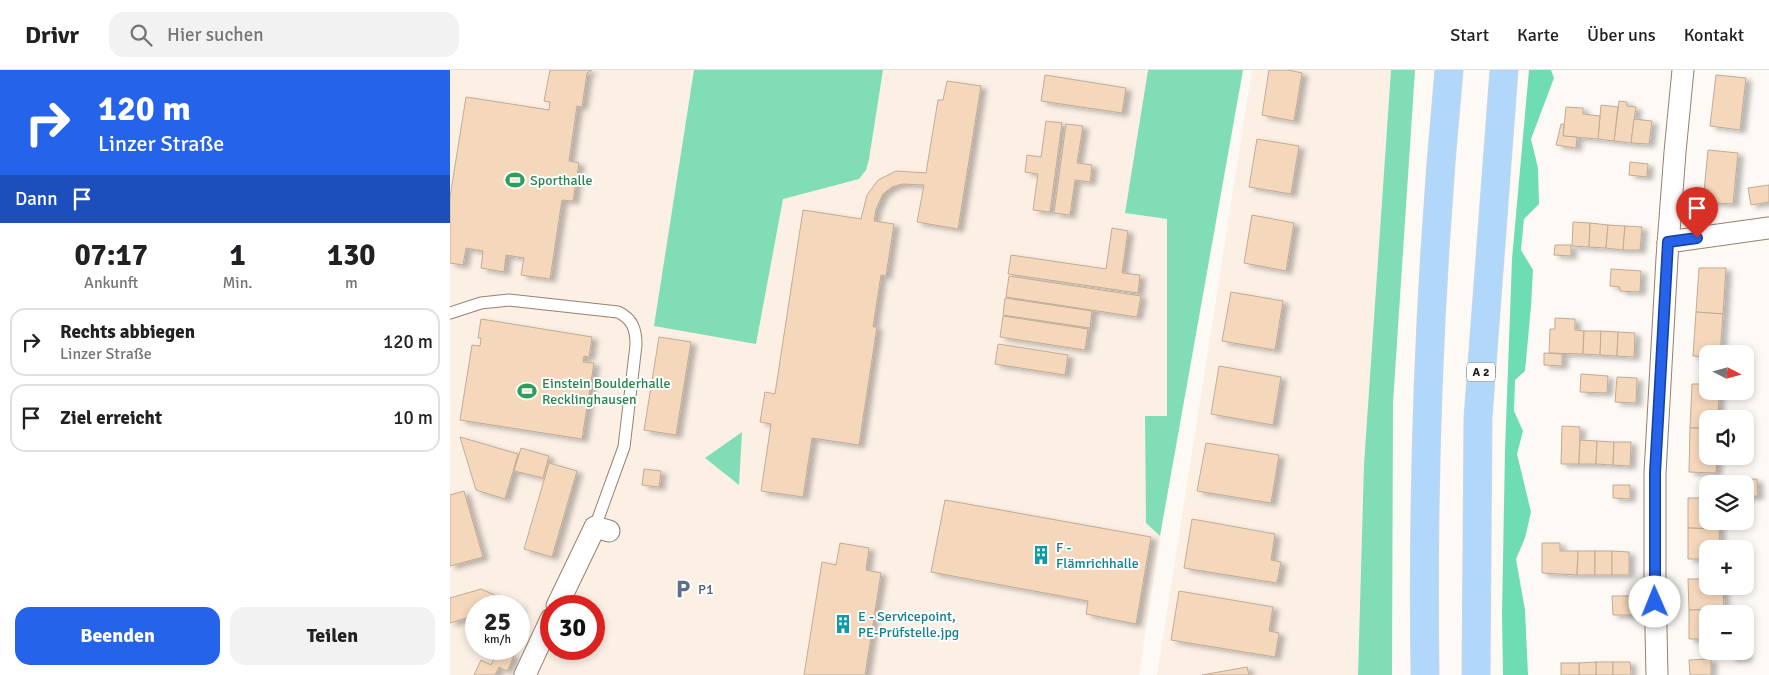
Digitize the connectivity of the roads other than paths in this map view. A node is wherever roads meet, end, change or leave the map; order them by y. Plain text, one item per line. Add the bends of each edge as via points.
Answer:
1 (1449, 70) edge
2 (1504, 70) edge
3 (1683, 70) edge
4 (1769, 228) edge
5 (1668, 242) junction
6 (450, 313) edge
7 (602, 529) joint
8 (564, 595) edge
9 (540, 642) edge
10 (524, 675) edge
11 (1425, 675) edge
12 (1476, 675) edge
13 (1657, 675) edge

1 - 11 highway via 1430,337 1425,482
2 - 12 highway, A 2 via 1478,418
3 - 5 street
4 - 5 street
5 - 13 street via 1655,473
6 - 7 lane via 509,300 618,312 634,326 636,345 624,447
7 - 8 street
9 - 10 street

